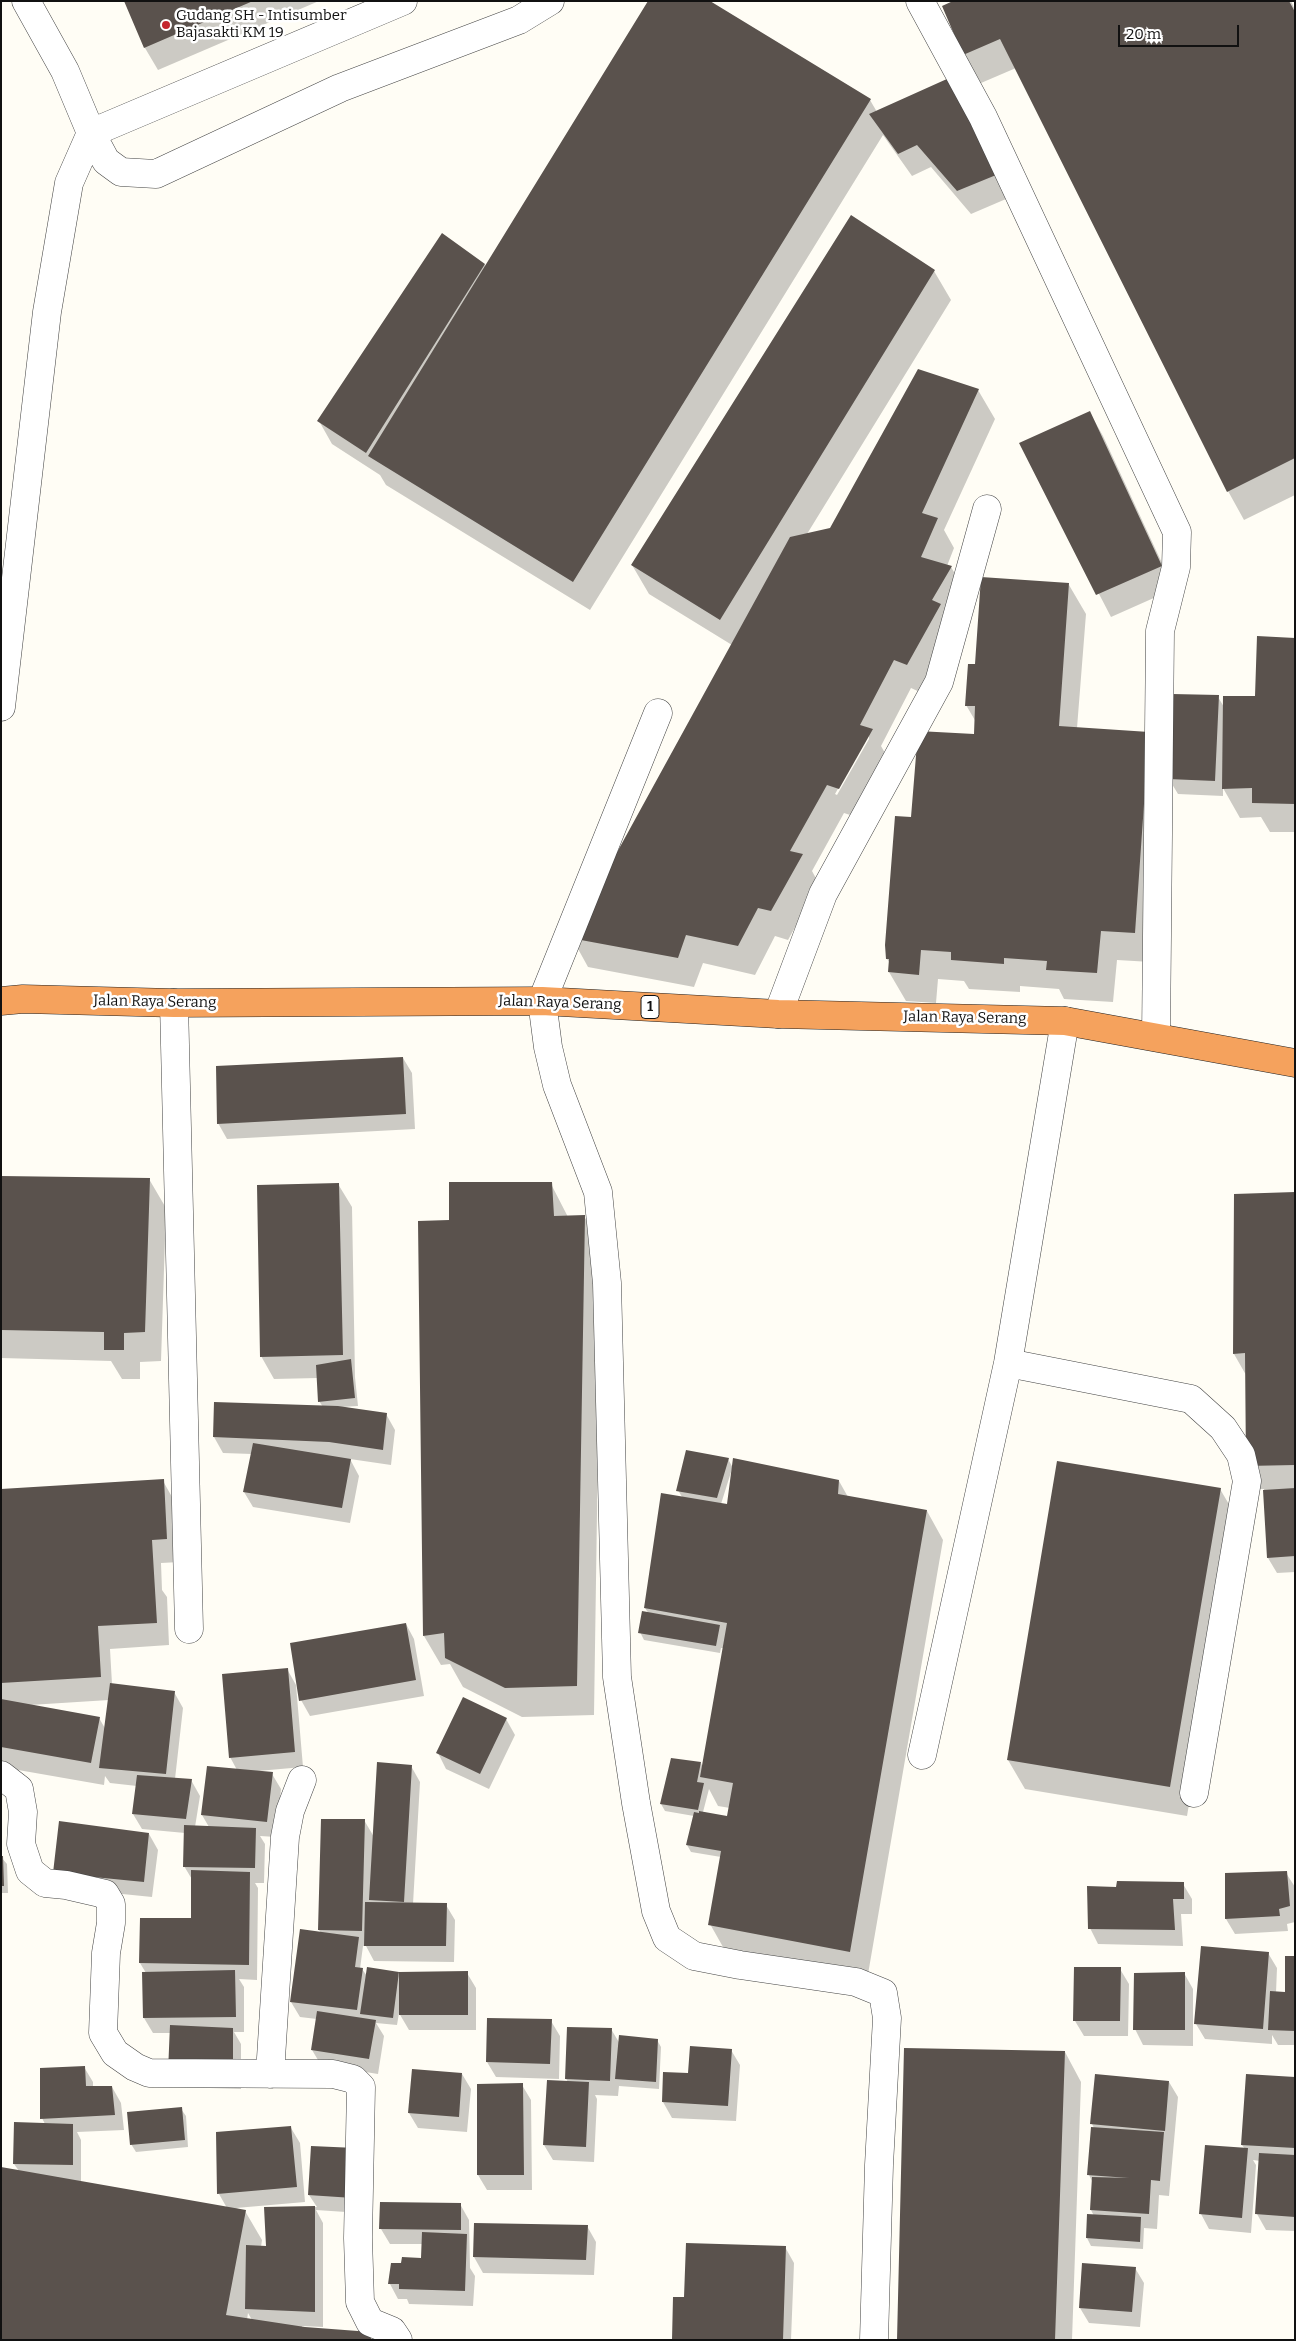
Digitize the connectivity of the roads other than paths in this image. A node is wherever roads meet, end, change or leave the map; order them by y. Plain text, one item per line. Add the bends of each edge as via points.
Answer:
1 (26, 1) edge
2 (402, 1) edge
3 (550, 1) edge
4 (920, 1) edge
5 (90, 132) junction
6 (987, 509) dead end
7 (1, 707) edge
8 (658, 713) dead end
9 (1, 1001) edge
10 (542, 1001) junction
11 (174, 1003) junction
12 (778, 1014) junction
13 (1065, 1021) junction
14 (1156, 1037) junction
15 (1295, 1063) edge
16 (1008, 1363) junction
17 (190, 1629) dead end
18 (922, 1755) dead end
19 (1, 1775) edge
20 (302, 1780) dead end
21 (1194, 1794) dead end
22 (270, 2074) junction
23 (398, 2340) edge
24 (874, 2340) edge

1 - 5 street via 65,72
2 - 5 street
3 - 5 street via 519,20 340,88 156,174 120,172 106,162
4 - 14 street via 983,117 1177,532 1176,566 1160,631
5 - 7 street via 69,182 47,312
6 - 12 street via 939,682 823,894
8 - 10 street
9 - 11 highway, Jalan Raya Serang / 1
10 - 11 highway, Jalan Raya Serang / 1
10 - 12 highway, Jalan Raya Serang / 1
10 - 24 street via 557,1086 598,1192 606,1283 617,1677 656,1911 667,1938 694,1956 856,1982 883,1993 887,2018
11 - 17 street
12 - 13 highway, Jalan Raya Serang / 1
13 - 14 highway, Jalan Raya Serang / 1
13 - 16 street
14 - 15 highway, Jalan Raya Serang / 1
16 - 18 street
16 - 21 street via 1190,1399 1223,1428 1241,1455 1247,1480
19 - 22 street via 19,1789 23,1812 21,1844 30,1870 45,1883 105,1894 111,1904 103,2033 115,2053 135,2068 149,2073
20 - 22 street via 290,1811 285,1837
22 - 23 street via 332,2074 353,2078 361,2088 360,2302 370,2322 392,2331

